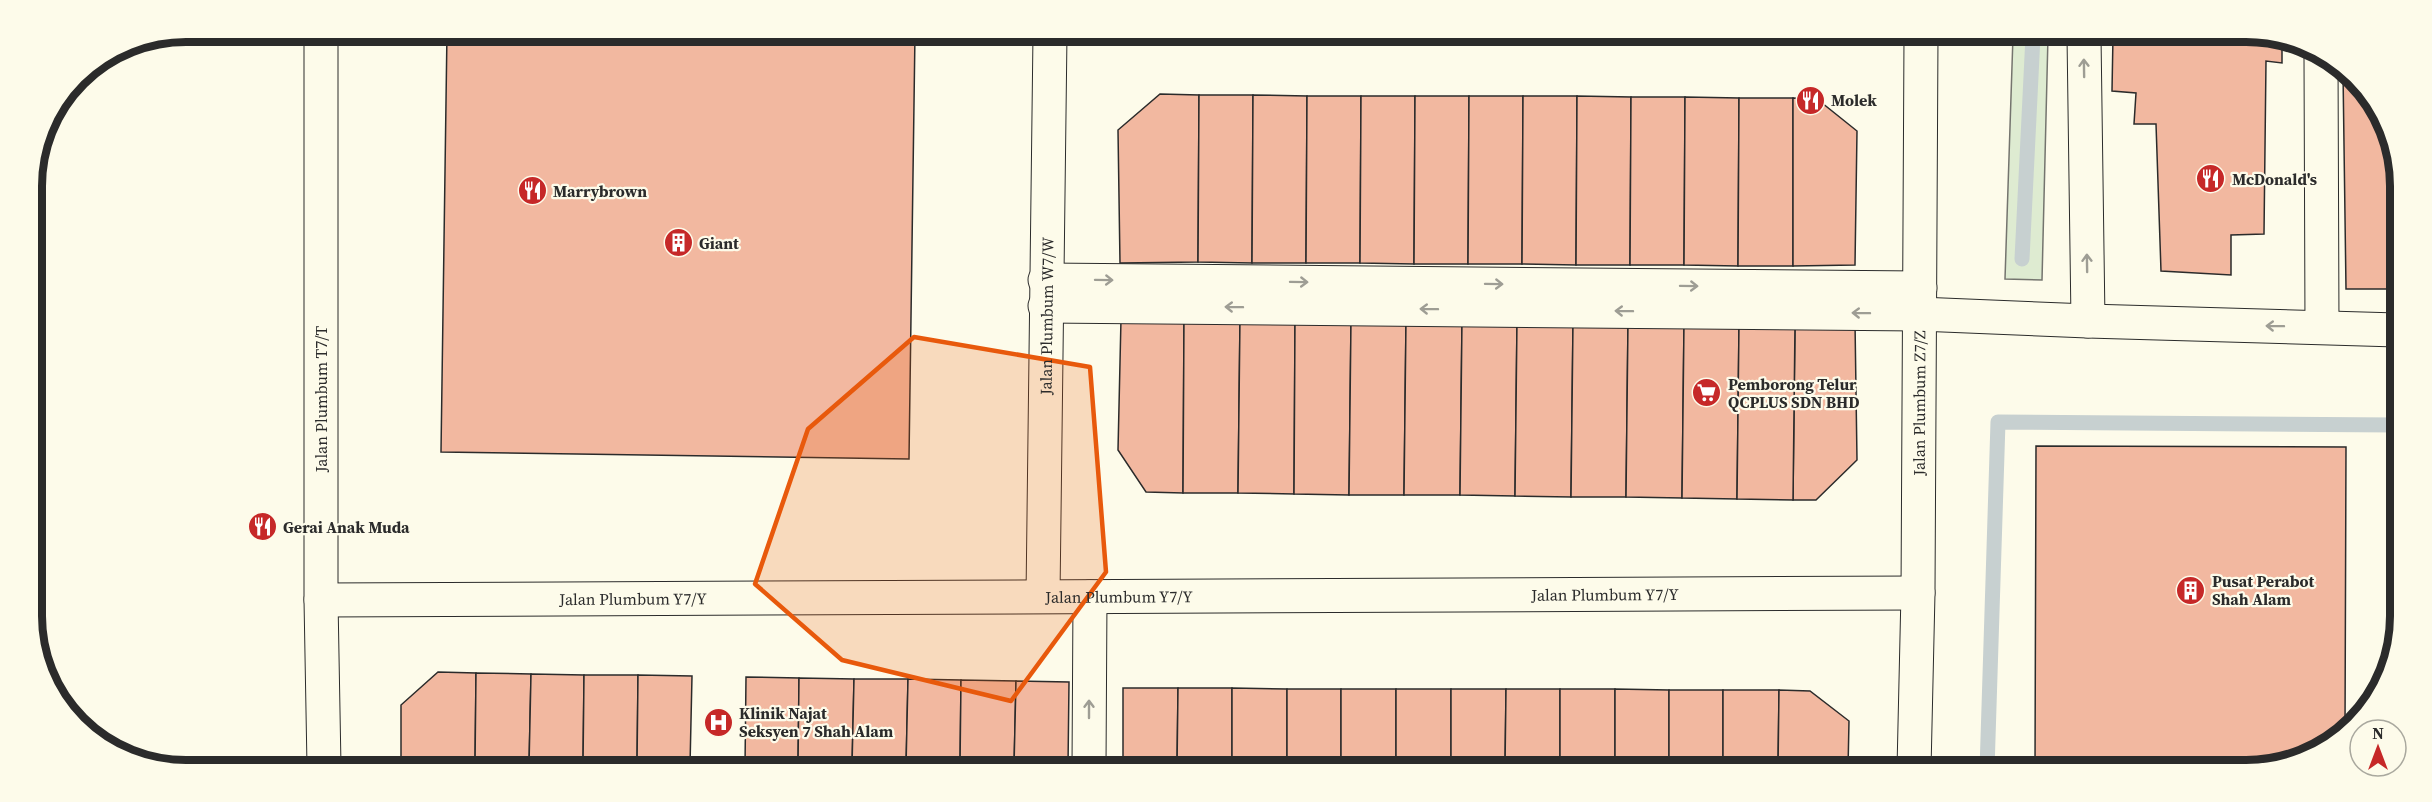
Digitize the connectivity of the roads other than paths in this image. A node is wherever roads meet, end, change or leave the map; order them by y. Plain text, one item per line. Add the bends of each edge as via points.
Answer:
1 (321, 42) edge
2 (1050, 42) edge
3 (1922, 42) edge
4 (2084, 42) edge
5 (2321, 63) edge
6 (1045, 293) junction
7 (1920, 301) junction
8 (2088, 321) junction
9 (2322, 327) junction
10 (2390, 330) edge
11 (1917, 593) junction
12 (1043, 596) junction
13 (1090, 597) junction
14 (321, 600) junction
15 (324, 760) edge
16 (1089, 760) edge
17 (1914, 760) edge

1 - 14 street, Jalan Plumbum T7/T
2 - 6 street, Jalan Plumbum W7/W
3 - 7 street, Jalan Plumbum Z7/Z
8 -> 4 street
5 - 9 street
6 - 7 street
6 - 12 street, Jalan Plumbum W7/W
7 - 8 street
7 - 11 street, Jalan Plumbum Z7/Z
9 -> 8 street
9 - 10 street
11 - 13 street, Jalan Plumbum Y7/Y
11 - 17 street, Jalan Plumbum Z7/Z
12 - 13 street, Jalan Plumbum Y7/Y
12 - 14 street, Jalan Plumbum Y7/Y
16 -> 13 street
14 - 15 street, Jalan Plumbum T7/T

